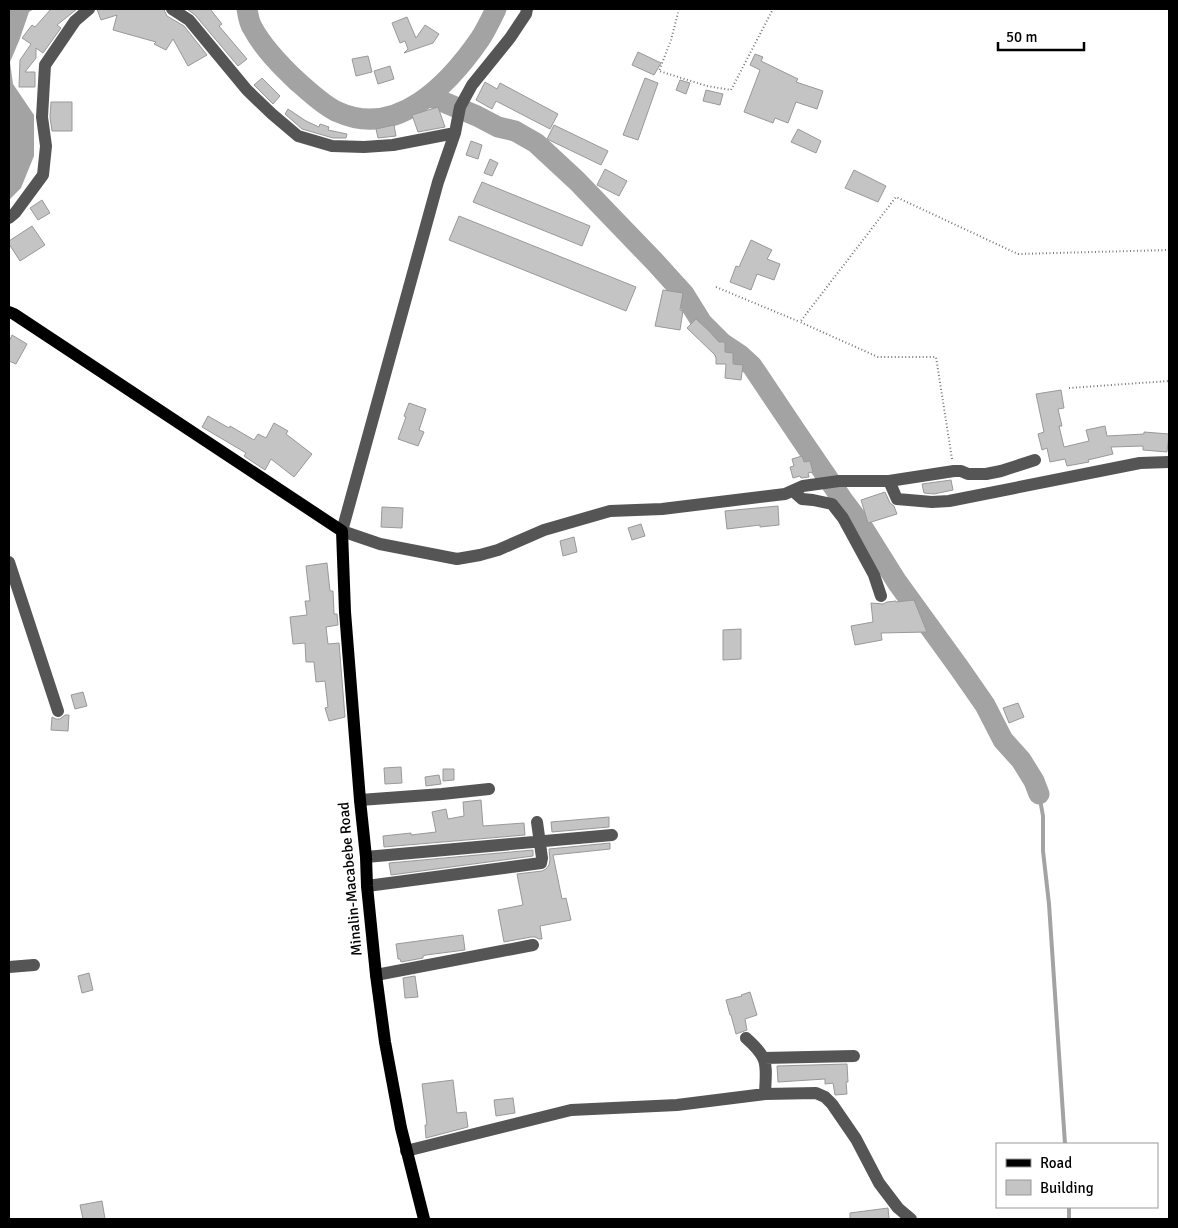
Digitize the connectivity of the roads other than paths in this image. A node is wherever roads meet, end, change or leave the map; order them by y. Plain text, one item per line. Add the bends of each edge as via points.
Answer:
1 (89, 9) edge
2 (172, 9) edge
3 (527, 9) edge
4 (455, 133) junction
5 (9, 218) edge
6 (9, 312) edge
7 (1035, 460) dead end
8 (1169, 462) edge
9 (889, 481) junction
10 (798, 488) junction
11 (342, 531) junction
12 (9, 562) edge
13 (882, 596) dead end
14 (58, 711) dead end
15 (489, 789) dead end
16 (360, 800) junction
17 (537, 822) dead end
18 (612, 835) dead end
19 (540, 841) junction
20 (366, 857) junction
21 (366, 886) junction
22 (533, 945) dead end
23 (34, 965) dead end
24 (9, 967) edge
25 (376, 975) junction
26 (746, 1038) dead end
27 (854, 1056) dead end
28 (764, 1058) junction
29 (765, 1094) junction
30 (406, 1151) junction
31 (424, 1219) edge
32 (911, 1219) edge

1 - 5 street via 75,21 45,66 43,175
2 - 4 street via 189,20 247,90 298,136 332,146 364,147
3 - 4 street via 510,38 472,85 460,107
4 - 11 street via 438,182
6 - 11 main road
7 - 9 street via 986,474 954,471
8 - 9 street via 1140,463 948,501 897,499
9 - 10 street via 839,482
10 - 11 street via 786,494 610,511 544,530 498,550 457,558 380,544
10 - 13 street via 802,499 832,504 843,518
11 - 16 main road, Minalin-Macabebe Road
12 - 14 street
15 - 16 street
16 - 20 main road, Minalin-Macabebe Road
17 - 19 street
18 - 19 street
19 - 20 street
19 - 21 street via 541,863
20 - 21 main road, Minalin-Macabebe Road
21 - 25 main road, Minalin-Macabebe Road
22 - 25 street
23 - 24 street
25 - 30 main road, Minalin-Macabebe Road
26 - 28 street
27 - 28 street
28 - 29 street
29 - 30 street via 677,1105 571,1110
29 - 32 street via 816,1093 825,1097 856,1139 879,1184
30 - 31 main road, Minalin-Macabebe Road

